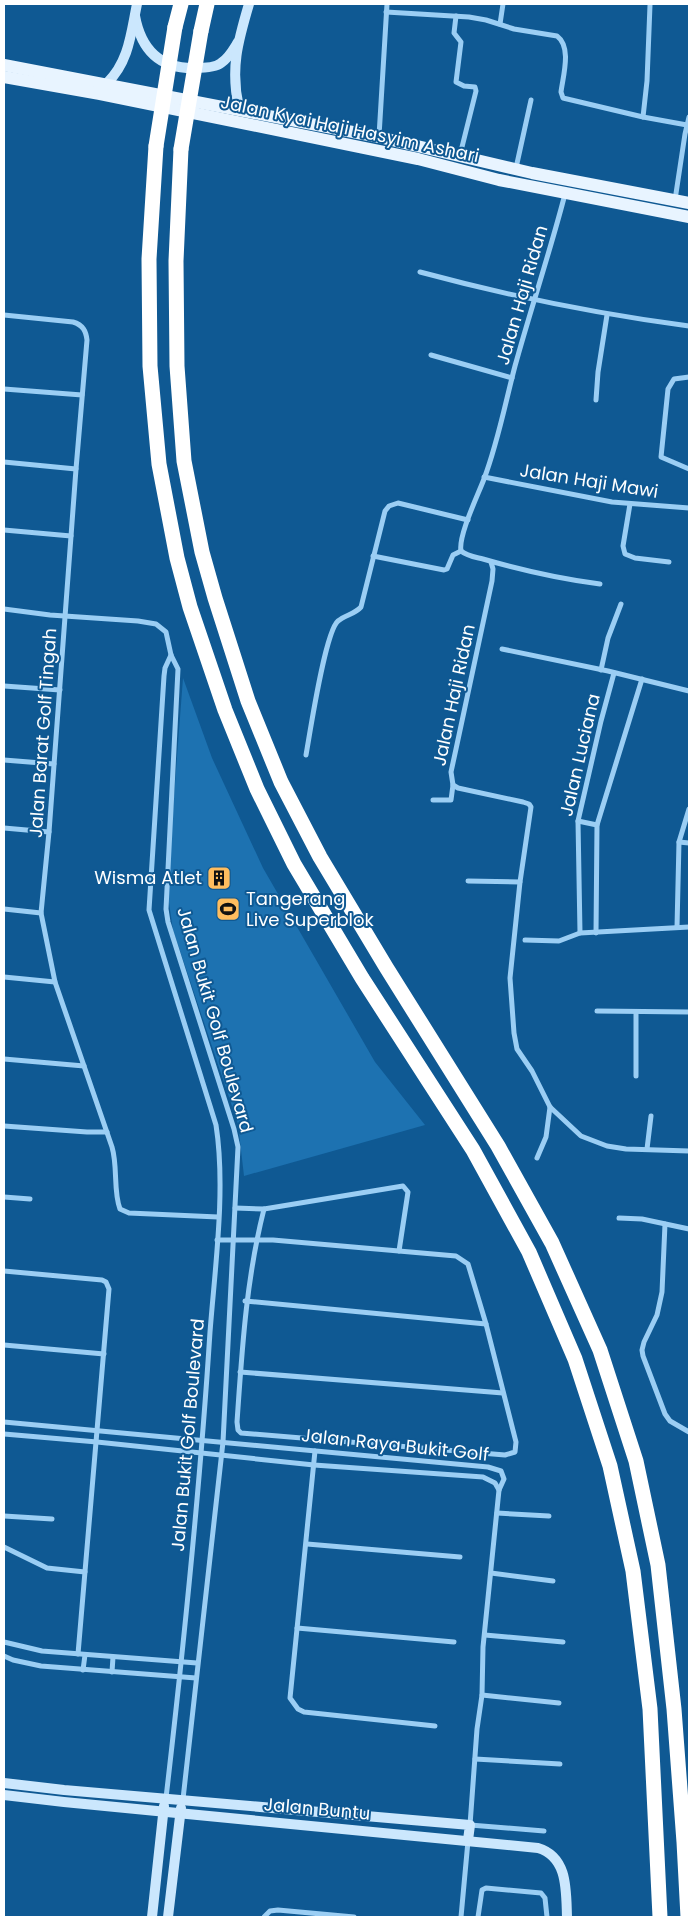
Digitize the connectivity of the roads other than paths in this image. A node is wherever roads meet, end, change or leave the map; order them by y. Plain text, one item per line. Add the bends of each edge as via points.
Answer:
1 (137, 4) edge
2 (182, 4) edge
3 (207, 4) edge
4 (248, 4) edge
5 (387, 4) edge
6 (503, 4) edge
7 (650, 5) dead end
8 (386, 12) junction
9 (135, 16) junction
10 (456, 16) junction
11 (500, 24) junction
12 (238, 42) junction
13 (4, 64) edge
14 (4, 77) edge
15 (106, 83) junction
16 (531, 100) dead end
17 (239, 108) junction
18 (643, 117) junction
19 (689, 117) edge
20 (687, 125) junction
21 (379, 137) junction
22 (460, 156) junction
23 (516, 169) junction
24 (565, 193) junction
25 (675, 201) junction
26 (689, 203) edge
27 (689, 216) edge
28 (420, 272) dead end
29 (534, 301) junction
30 (4, 315) edge
31 (607, 315) junction
32 (689, 326) edge
33 (431, 355) dead end
34 (689, 377) edge
35 (512, 378) junction
36 (4, 389) edge
37 (82, 395) junction
38 (596, 400) dead end
39 (4, 462) edge
40 (76, 469) junction
41 (689, 469) edge
42 (484, 478) junction
43 (630, 504) junction
44 (689, 508) edge
45 (468, 520) junction
46 (4, 530) edge
47 (71, 536) junction
48 (461, 551) junction
49 (373, 556) junction
50 (491, 562) junction
51 (669, 562) dead end
52 (600, 584) dead end
53 (621, 604) dead end
54 (4, 609) edge
55 (65, 616) junction
56 (502, 649) dead end
57 (171, 655) junction
58 (601, 670) junction
59 (614, 673) junction
60 (642, 679) junction
61 (4, 686) edge
62 (60, 690) junction
63 (689, 691) edge
64 (306, 756) dead end
65 (4, 760) edge
66 (54, 764) junction
67 (453, 785) junction
68 (433, 800) dead end
69 (689, 809) edge
70 (578, 821) junction
71 (597, 825) junction
72 (4, 828) edge
73 (49, 832) junction
74 (679, 842) junction
75 (689, 843) edge
76 (468, 881) dead end
77 (520, 882) junction
78 (4, 909) edge
79 (41, 913) junction
80 (677, 927) junction
81 (689, 927) edge
82 (580, 933) junction
83 (596, 933) junction
84 (525, 940) dead end
85 (4, 978) edge
86 (55, 982) junction
87 (597, 1011) dead end
88 (636, 1012) junction
89 (689, 1012) edge
90 (4, 1058) edge
91 (84, 1066) junction
92 (636, 1076) dead end
93 (550, 1107) junction
94 (650, 1116) dead end
95 (4, 1126) edge
96 (107, 1132) junction
97 (647, 1149) junction
98 (689, 1151) edge
99 (537, 1158) dead end
100 (4, 1197) edge
101 (30, 1199) dead end
102 (235, 1208) junction
103 (264, 1210) junction
104 (218, 1217) junction
105 (619, 1218) dead end
106 (665, 1224) junction
107 (689, 1229) edge
108 (217, 1240) junction
109 (233, 1240) junction
110 (256, 1240) junction
111 (399, 1252) junction
112 (4, 1271) edge
113 (246, 1302) junction
114 (486, 1324) junction
115 (4, 1345) edge
116 (104, 1354) junction
117 (240, 1372) junction
118 (503, 1393) junction
119 (4, 1422) edge
120 (98, 1430) junction
121 (689, 1432) edge
122 (4, 1434) edge
123 (203, 1440) junction
124 (97, 1442) junction
125 (223, 1442) junction
126 (315, 1450) junction
127 (202, 1453) junction
128 (221, 1455) junction
129 (314, 1465) junction
130 (499, 1490) junction
131 (496, 1513) junction
132 (4, 1516) edge
133 (550, 1516) dead end
134 (52, 1519) dead end
135 (307, 1544) junction
136 (4, 1547) edge
137 (460, 1557) dead end
138 (85, 1572) junction
139 (491, 1573) junction
140 (553, 1581) dead end
141 (297, 1628) junction
142 (485, 1636) junction
143 (4, 1642) edge
144 (454, 1642) dead end
145 (563, 1642) dead end
146 (78, 1654) junction
147 (85, 1655) junction
148 (4, 1656) edge
149 (113, 1657) junction
150 (181, 1662) junction
151 (197, 1663) junction
152 (84, 1670) junction
153 (112, 1672) junction
154 (180, 1677) junction
155 (196, 1678) junction
156 (482, 1695) junction
157 (559, 1703) dead end
158 (435, 1726) dead end
159 (475, 1760) junction
160 (560, 1764) dead end
161 (4, 1782) edge
162 (4, 1795) edge
163 (166, 1798) junction
164 (182, 1800) junction
165 (164, 1811) junction
166 (181, 1813) junction
167 (470, 1825) junction
168 (544, 1831) dead end
169 (468, 1840) junction
170 (152, 1917) edge
171 (168, 1917) edge
172 (264, 1917) edge
173 (354, 1917) edge
174 (461, 1917) edge
175 (478, 1917) edge
176 (547, 1917) edge
177 (567, 1917) edge
178 (660, 1917) edge
179 (688, 1917) edge

1 - 9 street
2 - 178 highway, bridge via 175,27 156,146 149,259 150,366 159,464 177,558 225,710 257,789 294,864 362,978 474,1150 530,1252 575,1359 610,1466 633,1571 650,1709
3 - 179 highway, bridge via 182,149 176,261 177,366 184,461 202,552 248,701 286,790 320,857 503,1154 552,1242 600,1350 636,1461 658,1564 674,1709
4 - 12 street
5 - 8 street
6 - 11 street
7 - 18 street
8 - 10 street
8 - 21 street
9 - 12 street via 144,45 155,56 184,68 219,65
9 - 15 street via 123,63
10 - 11 street
10 - 22 street via 454,33 461,42 456,82 475,87 476,91
11 - 18 street via 559,37 565,49 562,98
12 - 17 street via 234,81
13 - 15 main road, Jalan Kyai Haji Hasyim Ashari
14 - 24 main road, Jalan Kyai Haji Hasyim Ashari via 409,157
15 - 17 main road, Jalan Kyai Haji Hasyim Ashari
16 - 23 street
17 - 21 main road, Jalan Kyai Haji Hasyim Ashari
18 - 20 street
19 - 20 street
20 - 25 street
21 - 22 main road, Jalan Kyai Haji Hasyim Ashari
22 - 23 main road, Jalan Kyai Haji Hasyim Ashari
23 - 25 main road, Jalan Kyai Haji Hasyim Ashari
24 - 27 main road, Jalan Kyai Haji Hasyim Ashari
24 - 29 street, Jalan Haji Ridan
25 - 26 main road, Jalan Kyai Haji Hasyim Ashari
28 - 29 street
29 - 31 street
29 - 35 street, Jalan Haji Ridan
30 - 37 street, Jalan Barat Golf Tingah via 73,322 82,327 87,340
31 - 32 street
31 - 38 street
33 - 35 street
34 - 41 street via 674,379 668,389 661,458
35 - 42 street, Jalan Haji Ridan
36 - 37 street
37 - 40 street, Jalan Barat Golf Tingah
39 - 40 street
40 - 47 street, Jalan Barat Golf Tingah
42 - 43 street, Jalan Haji Mawi
42 - 45 street, Jalan Haji Ridan
43 - 44 street, Jalan Haji Mawi
43 - 51 street via 623,546 625,554
45 - 48 street, Jalan Haji Ridan
45 - 49 street via 392,504 385,511
46 - 47 street
47 - 55 street, Jalan Barat Golf Tingah
48 - 49 street via 453,555 444,570
48 - 50 street
49 - 64 street via 361,607 338,621 324,657
50 - 52 street
50 - 67 street, Jalan Haji Ridan via 492,580 451,772
53 - 58 street via 608,638
54 - 55 street
55 - 57 street via 156,624 166,632
55 - 62 street, Jalan Barat Golf Tingah
56 - 58 street
57 - 102 street, Jalan Bukit Golf Boulevard via 178,675 166,909 236,1139
57 - 104 street, Jalan Bukit Golf Boulevard via 164,676 149,910 216,1125 220,1157
58 - 59 street
59 - 60 street
59 - 70 street, Jalan Luciana
60 - 63 street
60 - 71 street, Jalan Luciana
61 - 62 street
62 - 66 street, Jalan Barat Golf Tingah
65 - 66 street
66 - 73 street, Jalan Barat Golf Tingah
67 - 68 street via 451,800
67 - 77 street, Jalan Haji Ridan via 529,804 531,812
69 - 74 street
70 - 71 street
70 - 82 street, Jalan Luciana
71 - 83 street, Jalan Luciana
72 - 73 street
73 - 79 street, Jalan Barat Golf Tingah
74 - 75 street
74 - 80 street
76 - 77 street
77 - 93 street, Jalan Haji Ridan via 510,978 514,1033 518,1049
78 - 79 street
79 - 86 street, Jalan Barat Golf Tingah
80 - 81 street
80 - 83 street
82 - 83 street
82 - 84 street via 560,941
85 - 86 street
86 - 91 street, Jalan Barat Golf Tingah
87 - 88 street
88 - 89 street
88 - 92 street
90 - 91 street
91 - 96 street, Jalan Barat Golf Tingah
93 - 97 street, Jalan Haji Ridan via 581,1136 607,1146
93 - 99 street via 546,1137
94 - 97 street
95 - 96 street
96 - 104 street, Jalan Barat Golf Tingah via 116,1165 118,1200 122,1211
97 - 98 street, Jalan Haji Ridan
100 - 101 street
102 - 103 street
102 - 109 street, Jalan Bukit Golf Boulevard
103 - 110 street
103 - 111 street via 403,1186 408,1192
104 - 108 street, Jalan Bukit Golf Boulevard
105 - 106 street
106 - 107 street
106 - 121 street via 662,1292 657,1314 644,1342 643,1356 665,1414 670,1421
108 - 109 street
108 - 123 street, Jalan Bukit Golf Boulevard
109 - 110 street
109 - 125 street, Jalan Bukit Golf Boulevard
110 - 111 street
110 - 113 street
111 - 114 street via 456,1256 465,1260
112 - 116 street via 106,1282 109,1295
113 - 114 street
113 - 117 street
114 - 118 street
115 - 116 street
116 - 120 street
117 - 118 street
117 - 118 street via 237,1422 238,1430 245,1435 511,1454 515,1452 516,1442
119 - 120 street, Jalan Raya Bukit Golf
120 - 123 street, Jalan Raya Bukit Golf
120 - 124 street
122 - 124 street, Jalan Raya Bukit Golf
123 - 125 street, Jalan Raya Bukit Golf
123 - 127 street, Jalan Bukit Golf Boulevard
124 - 127 street, Jalan Raya Bukit Golf
124 - 138 street
125 - 126 street, Jalan Raya Bukit Golf
125 - 128 street, Jalan Bukit Golf Boulevard
126 - 129 street
126 - 130 street, Jalan Raya Bukit Golf via 488,1467 501,1471 503,1475
127 - 128 street, Jalan Raya Bukit Golf
127 - 150 street, Jalan Bukit Golf Boulevard
128 - 129 street, Jalan Raya Bukit Golf
128 - 151 street, Jalan Bukit Golf Boulevard
129 - 130 street, Jalan Raya Bukit Golf via 483,1477 495,1483
129 - 135 street
130 - 131 street
131 - 133 street
131 - 139 street
132 - 134 street
135 - 137 street
135 - 141 street
136 - 138 street via 47,1568
138 - 146 street
139 - 140 street
139 - 142 street
141 - 144 street
141 - 158 street via 290,1698 298,1709
142 - 145 street
142 - 156 street
143 - 146 street via 42,1651
146 - 147 street
147 - 149 street
147 - 152 street
148 - 152 street via 41,1666
149 - 150 street
149 - 153 street
150 - 151 street
150 - 154 street, Jalan Bukit Golf Boulevard
151 - 155 street, Jalan Bukit Golf Boulevard
152 - 153 street
153 - 154 street
154 - 155 street
154 - 163 street, Jalan Bukit Golf Boulevard
155 - 164 street, Jalan Bukit Golf Boulevard
156 - 157 street
156 - 159 street
159 - 160 street
159 - 167 street
161 - 163 street, Jalan Buntu
162 - 165 street, Jalan Buntu
163 - 164 street, Jalan Buntu
163 - 165 street
164 - 166 street
164 - 167 street, Jalan Buntu
165 - 166 street, Jalan Buntu
165 - 170 street
166 - 169 street, Jalan Buntu
166 - 171 street
167 - 168 street, Jalan Buntu
167 - 169 street
169 - 174 street
169 - 177 street, Jalan Buntu via 538,1848 552,1854 564,1876
172 - 173 street via 270,1911 278,1910
175 - 176 street via 482,1890 486,1888 541,1893 545,1898

